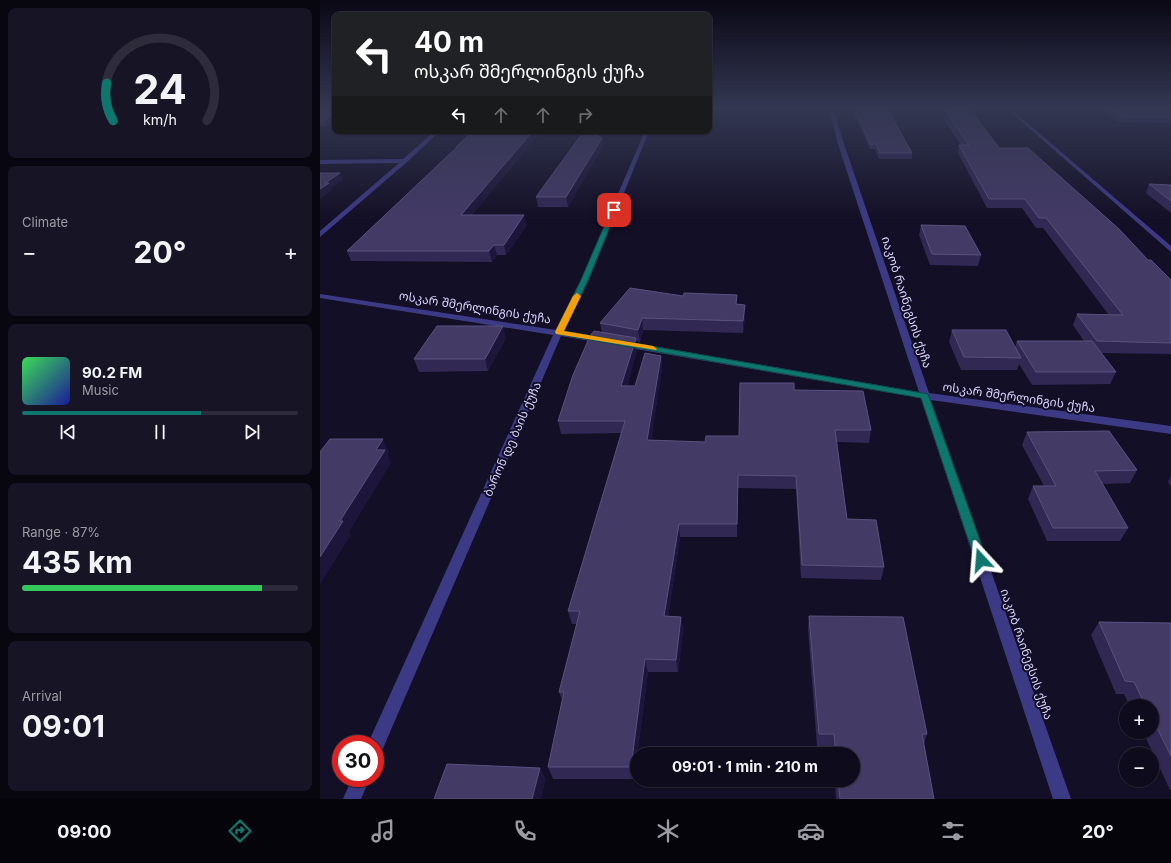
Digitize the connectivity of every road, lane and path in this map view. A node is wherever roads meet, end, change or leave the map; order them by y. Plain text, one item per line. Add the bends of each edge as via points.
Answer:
1 (422, 145) edge
2 (641, 145) edge
3 (841, 145) edge
4 (1051, 145) edge
5 (405, 161) junction
6 (320, 162) edge
7 (320, 235) edge
8 (1171, 250) edge
9 (320, 296) edge
10 (559, 332) junction
11 (925, 396) junction
12 (1171, 430) edge
13 (380, 735) edge
14 (357, 787) edge
15 (352, 799) edge
16 (1062, 799) edge

1 - 5 street
2 - 10 street, ბარონ დე ბაის ქუჩა
3 - 11 street, იაკობ რაინეგსის ქუჩა
4 - 8 street
5 - 6 street
5 - 7 street
9 - 10 street, ოსკარ შმერლინგის ქუჩა
10 - 11 street, ოსკარ შმერლინგის ქუჩა
10 - 13 street, ბარონ დე ბაის ქუჩა
11 - 12 street, ოსკარ შმერლინგის ქუჩა
11 - 16 street, იაკობ რაინეგსის ქუჩა
14 - 15 street

